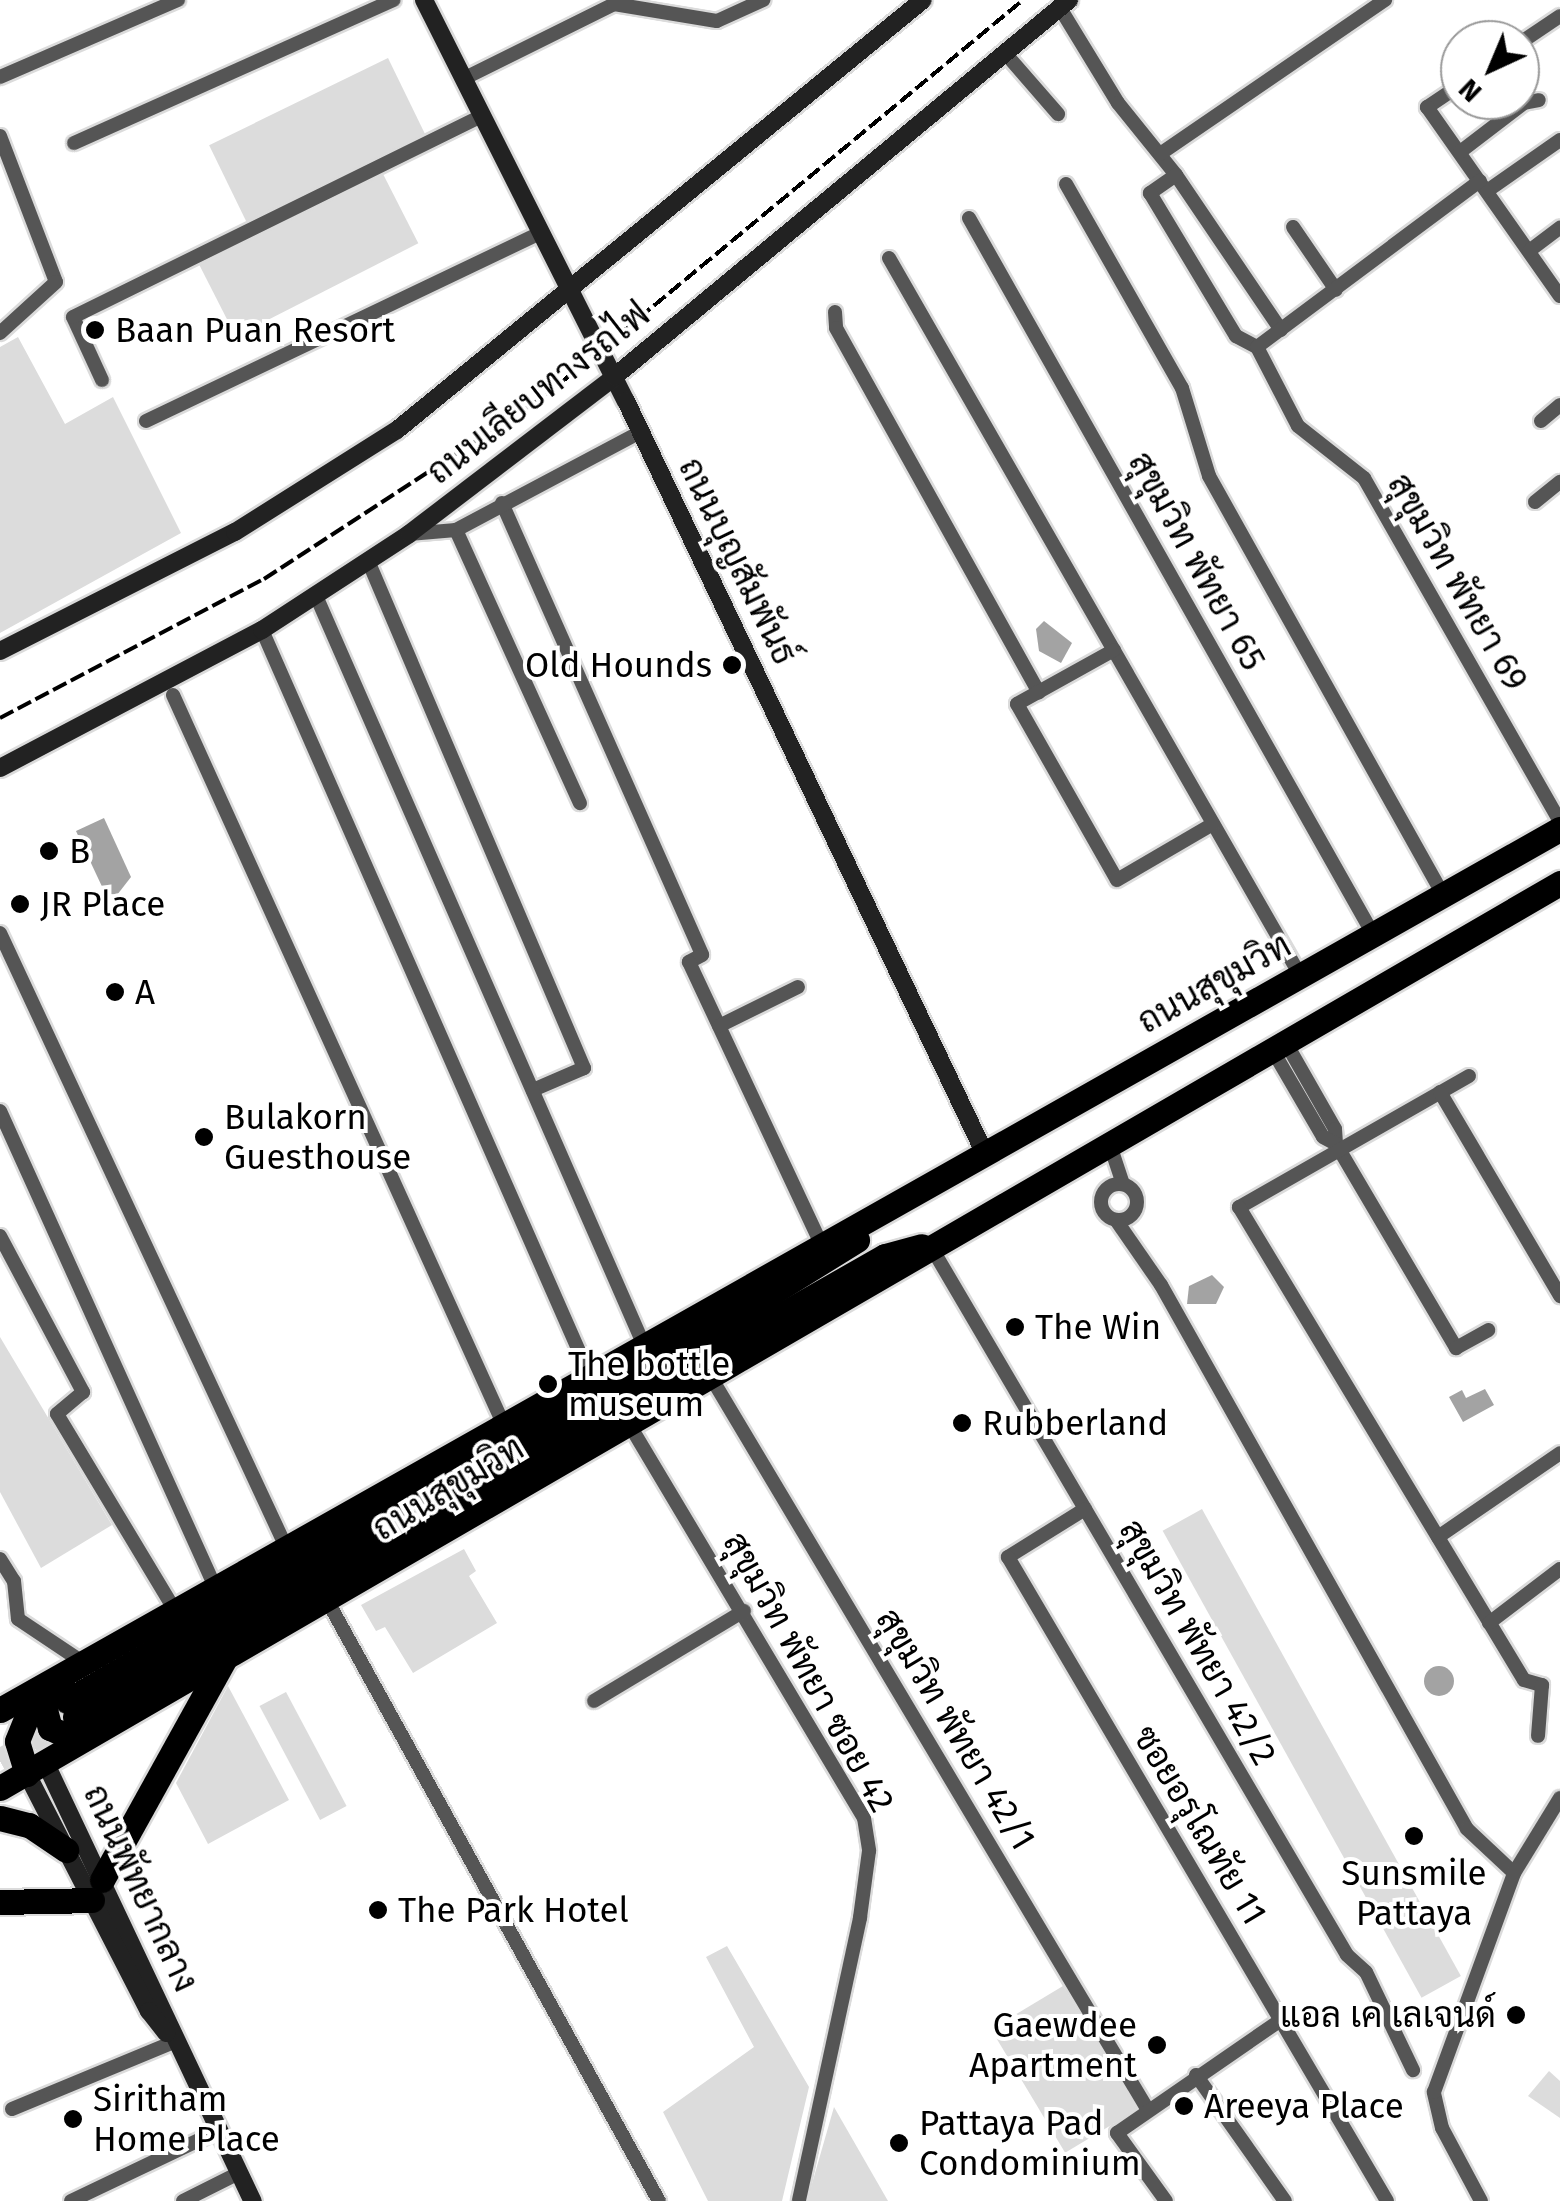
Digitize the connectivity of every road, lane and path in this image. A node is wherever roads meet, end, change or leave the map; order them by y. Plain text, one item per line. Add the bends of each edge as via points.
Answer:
1 (178, 0) edge
2 (392, 0) edge
3 (424, 0) edge
4 (763, 0) edge
5 (923, 0) edge
6 (1385, 0) edge
7 (1064, 4) edge
8 (1005, 53) junction
9 (0, 77) edge
10 (464, 78) junction
11 (1440, 99) edge
12 (1058, 114) dead end
13 (483, 116) junction
14 (1503, 120) edge
15 (0, 136) edge
16 (1560, 140) edge
17 (74, 143) dead end
18 (1460, 152) junction
19 (3, 154) edge
20 (1160, 154) junction
21 (1176, 174) junction
22 (1066, 184) dead end
23 (1484, 186) junction
24 (968, 218) dead end
25 (1293, 226) dead end
26 (1560, 228) edge
27 (541, 233) junction
28 (1529, 252) junction
29 (889, 258) dead end
30 (1336, 290) junction
31 (572, 293) junction
32 (1560, 296) edge
33 (834, 312) dead end
34 (1281, 330) junction
35 (0, 333) edge
36 (1257, 347) junction
37 (614, 378) junction
38 (102, 380) dead end
39 (1560, 405) edge
40 (146, 422) dead end
41 (1540, 422) dead end
42 (640, 432) junction
43 (1560, 482) edge
44 (1535, 502) dead end
45 (502, 504) junction
46 (456, 530) junction
47 (409, 534) junction
48 (369, 563) junction
49 (317, 598) junction
50 (262, 630) junction
51 (1114, 650) junction
52 (0, 651) edge
53 (1038, 692) junction
54 (173, 695) dead end
55 (0, 768) edge
56 (580, 803) dead end
57 (1560, 821) edge
58 (1214, 824) junction
59 (1560, 829) edge
60 (1560, 884) edge
61 (1443, 894) junction
62 (0, 933) edge
63 (1373, 934) junction
64 (1300, 975) junction
65 (798, 988) dead end
66 (719, 1026) junction
67 (1279, 1047) junction
68 (1469, 1076) dead end
69 (533, 1090) junction
70 (1440, 1092) junction
71 (0, 1111) edge
72 (1110, 1145) junction
73 (1338, 1148) junction
74 (985, 1154) junction
75 (1123, 1184) junction
76 (904, 1201) junction
77 (1132, 1215) junction
78 (1116, 1220) junction
79 (0, 1236) edge
80 (820, 1242) junction
81 (930, 1244) junction
82 (1131, 1244) junction
83 (1560, 1296) edge
84 (1488, 1330) dead end
85 (643, 1343) junction
86 (589, 1374) junction
87 (712, 1379) junction
88 (503, 1423) junction
89 (629, 1424) junction
90 (1560, 1454) edge
91 (1085, 1510) junction
92 (1438, 1538) junction
93 (286, 1547) junction
94 (0, 1558) edge
95 (1560, 1570) edge
96 (215, 1588) junction
97 (328, 1602) junction
98 (176, 1610) junction
99 (744, 1611) junction
100 (1489, 1622) junction
101 (225, 1658) junction
102 (80, 1665) junction
103 (38, 1689) junction
104 (594, 1701) dead end
105 (0, 1710) edge
106 (112, 1724) junction
107 (1538, 1736) dead end
108 (9, 1740) edge
109 (37, 1769) junction
110 (0, 1788) edge
111 (1560, 1798) edge
112 (0, 1818) edge
113 (66, 1850) junction
114 (1514, 1873) junction
115 (97, 1890) junction
116 (0, 1902) edge
117 (1281, 2020) junction
118 (174, 2042) junction
119 (1413, 2070) dead end
120 (1196, 2075) junction
121 (12, 2108) dead end
122 (1148, 2110) junction
123 (218, 2131) junction
124 (239, 2173) junction
125 (71, 2201) edge
126 (182, 2201) edge
127 (253, 2201) edge
128 (659, 2201) edge
129 (798, 2201) edge
130 (1166, 2201) edge
131 (1285, 2201) edge
132 (1388, 2201) edge
133 (1482, 2201) edge

1 - 9 street
2 - 17 street
3 - 10 street, ถนนบุญสัมพันธ์
4 - 10 street via 717,21 614,4
5 - 31 street, ถนนเลียบทางรถไฟ
6 - 20 street
7 - 8 street, ถนนเลียบทางรถไฟ
7 - 20 street via 1118,103
8 - 12 street
8 - 37 street, ถนนเลียบทางรถไฟ
10 - 13 street, ถนนบุญสัมพันธ์
11 - 18 street via 1427,108
13 - 27 street, ถนนบุญสัมพันธ์
13 - 38 street via 74,317
14 - 18 street
15 - 19 street
16 - 23 street
18 - 23 street
19 - 35 street via 56,282
20 - 21 street
21 - 34 street
21 - 36 street, สุขุมวิท พัทยา 69 via 1150,194 1236,336
22 - 61 street via 1182,388 1210,476
23 - 28 street
23 - 30 street
24 - 63 street, สุขุมวิท พัทยา 65
25 - 30 street
26 - 28 street
27 - 31 street, ถนนบุญสัมพันธ์
27 - 40 street
28 - 32 street
29 - 51 street
30 - 34 street
31 - 37 street, ถนนบุญสัมพันธ์
31 - 52 street, ถนนเลียบทางรถไฟ via 381,440 234,532
33 - 53 street via 836,328
34 - 36 street
36 - 57 street, สุขุมวิท พัทยา 69 via 1298,426 1364,478
37 - 42 street, ถนนบุญสัมพันธ์
37 - 47 street, ถนนเลียบทางรถไฟ
39 - 41 street
42 - 45 street
42 - 74 street, ถนนบุญสัมพันธ์
43 - 44 street
45 - 46 street
45 - 66 street via 702,955 689,962
46 - 47 street
46 - 56 street
47 - 48 street, ถนนเลียบทางรถไฟ
48 - 49 street, ถนนเลียบทางรถไฟ
48 - 69 street via 584,1068
49 - 50 street, ถนนเลียบทางรถไฟ
49 - 69 street
50 - 55 street, ถนนเลียบทางรถไฟ
50 - 86 street
51 - 53 street
51 - 58 street
53 - 58 street via 1017,704 1117,880
54 - 88 street
58 - 64 street
59 - 61 highway, ถนนสุขุมวิท
60 - 67 highway, ถนนสุขุมวิท
61 - 63 highway, ถนนสุขุมวิท
62 - 93 street
63 - 64 highway, ถนนสุขุมวิท
64 - 74 highway, ถนนสุขุมวิท
65 - 66 street
66 - 80 street
67 - 72 highway, ถนนสุขุมวิท
67 - 73 street via 1335,1129
68 - 70 street
69 - 85 street
70 - 73 street
70 - 83 street
71 - 96 street
72 - 75 street
72 - 81 highway, ถนนสุขุมวิท
73 - 84 street via 1456,1348
73 - 92 street via 1238,1208
74 - 76 highway, ถนนสุขุมวิท
75 - 77 street via 1136,1194
75 - 78 street via 1106,1190 1101,1202
76 - 80 highway, ถนนสุขุมวิท
76 - 81 highway, ถนนสุขุมวิท via 864,1236 664,1359 71,1709 853,1274
77 - 78 street
77 - 82 street
78 - 82 street
79 - 98 street via 83,1392 57,1414
80 - 85 highway, ถนนสุขุมวิท
81 - 87 highway, ถนนสุขุมวิท via 896,1273
81 - 91 street, สุขุมวิท พัทยา 42/2
82 - 114 street via 1161,1285 1467,1829
85 - 86 highway, ถนนสุขุมวิท
86 - 88 highway, ถนนสุขุมวิท
87 - 89 highway, ถนนสุขุมวิท
87 - 122 street, สุขุมวิท พัทยา 42/1
88 - 93 highway, ถนนสุขุมวิท
89 - 97 highway, ถนนสุขุมวิท
89 - 99 street, สุขุมวิท พัทยา ซอย 42
90 - 92 street
91 - 117 street, ซอยอรุโณทัย 11 via 1008,1557
91 - 119 street, สุขุมวิท พัทยา 42/2 via 1348,1955 1366,1972
92 - 100 street
93 - 96 highway, ถนนสุขุมวิท
94 - 102 street via 14,1580 18,1619
95 - 100 street
96 - 98 highway, ถนนสุขุมวิท
97 - 101 highway, ถนนสุขุมวิท
97 - 128 street
98 - 102 highway, ถนนสุขุมวิท
99 - 104 street
99 - 129 street, สุขุมวิท พัทยา ซอย 42 via 864,1818 869,1844 828,2083
100 - 107 street via 1524,1680 1542,1685
101 - 106 highway, ถนนสุขุมวิท
101 - 115 highway
102 - 103 highway, ถนนสุขุมวิท
102 - 106 highway via 44,1706 50,1728 67,1736
103 - 105 highway, ถนนสุขุมวิท
103 - 108 highway
106 - 109 highway, ถนนสุขุมวิท
108 - 109 highway
109 - 110 highway, ถนนสุขุมวิท
109 - 113 street, ถนนพัทยากลาง
109 - 115 street, ถนนพัทยากลาง
111 - 114 street
112 - 113 highway via 29,1826
113 - 115 street, ถนนพัทยากลาง
114 - 133 street via 1434,2092 1442,2128
115 - 116 highway
115 - 118 street, ถนนพัทยากลาง via 162,2004
117 - 120 street
117 - 132 street, ซอยอรุโณทัย 11
118 - 121 street
118 - 123 street, ถนนพัทยากลาง
120 - 122 street
120 - 131 street
122 - 130 street via 1117,2133
123 - 124 street, ถนนพัทยากลาง
123 - 125 street
124 - 126 street
124 - 127 street, ถนนพัทยากลาง

